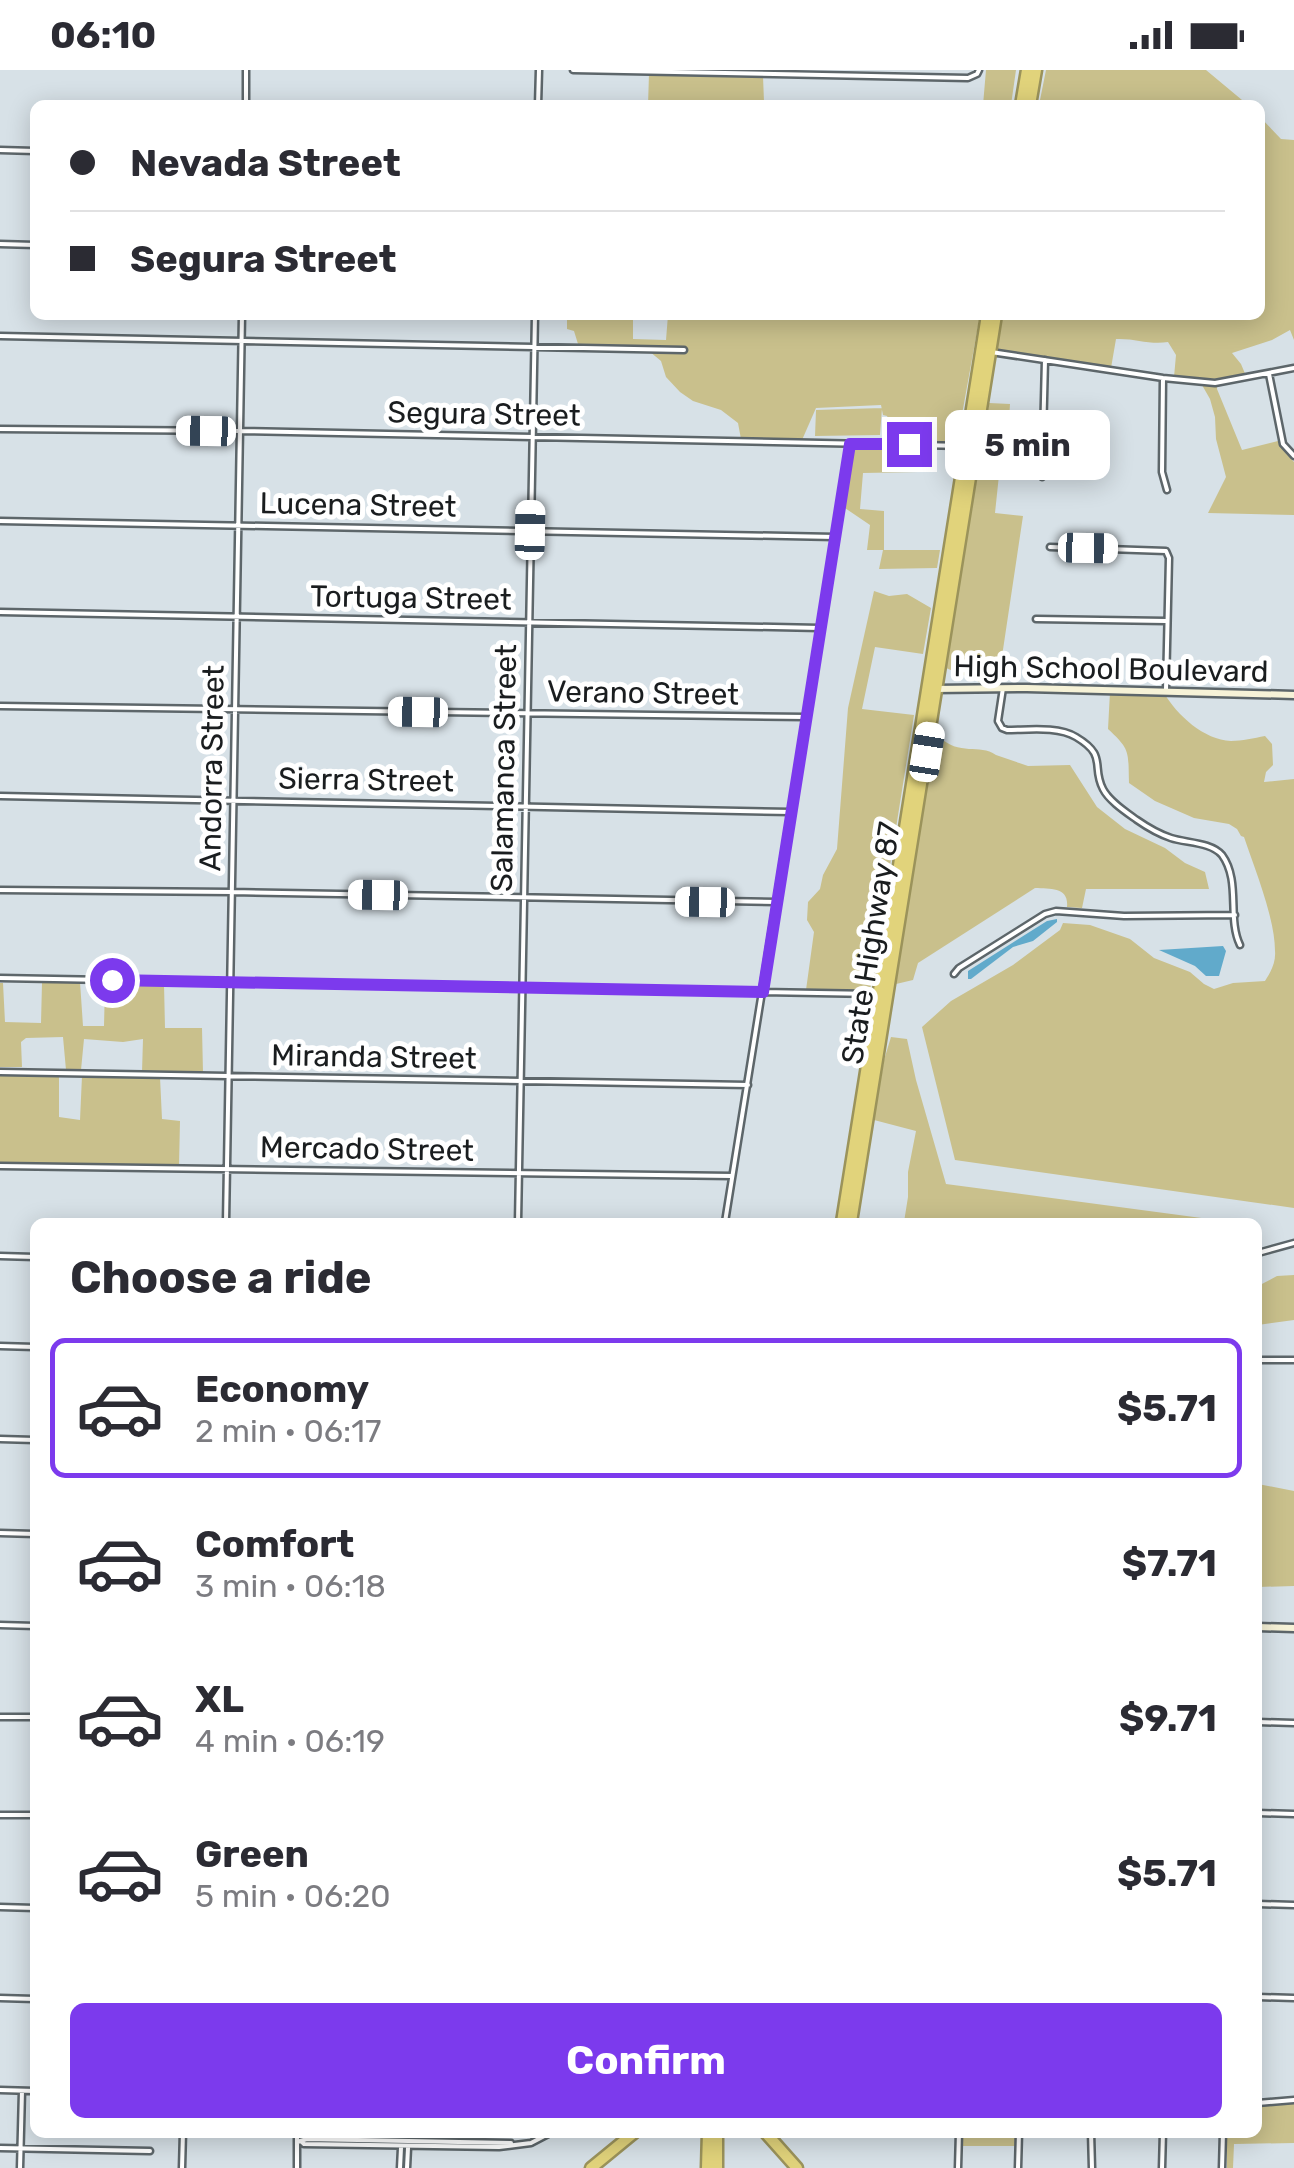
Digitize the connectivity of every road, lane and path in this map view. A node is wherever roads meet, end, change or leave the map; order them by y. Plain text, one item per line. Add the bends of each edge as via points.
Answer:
1 (246, 70) edge
2 (539, 70) edge
3 (573, 70) edge
4 (1027, 70) edge
5 (1036, 70) edge
6 (978, 72) edge
7 (246, 100) edge
8 (538, 100) edge
9 (1022, 100) edge
10 (1031, 100) edge
11 (0, 150) edge
12 (30, 151) edge
13 (0, 244) edge
14 (30, 245) edge
15 (242, 320) edge
16 (535, 320) edge
17 (987, 320) edge
18 (995, 320) edge
19 (0, 336) edge
20 (242, 341) junction
21 (534, 345) junction
22 (684, 350) dead end
23 (986, 351) junction
24 (1044, 360) junction
25 (1294, 368) edge
26 (1270, 374) junction
27 (1163, 378) junction
28 (0, 429) edge
29 (241, 431) junction
30 (532, 437) junction
31 (850, 444) junction
32 (966, 446) junction
33 (1294, 456) edge
34 (1042, 477) dead end
35 (1167, 490) dead end
36 (0, 521) edge
37 (238, 526) junction
38 (530, 530) junction
39 (835, 537) junction
40 (961, 538) junction
41 (1050, 547) dead end
42 (0, 612) edge
43 (238, 617) junction
44 (1036, 619) dead end
45 (529, 622) junction
46 (1167, 622) junction
47 (820, 628) junction
48 (1003, 688) junction
49 (932, 689) junction
50 (1166, 691) junction
51 (1294, 694) edge
52 (0, 706) edge
53 (236, 709) junction
54 (527, 714) junction
55 (806, 717) junction
56 (0, 796) edge
57 (234, 800) junction
58 (525, 806) junction
59 (791, 812) junction
60 (906, 882) junction
61 (0, 890) edge
62 (232, 892) junction
63 (525, 899) junction
64 (777, 902) junction
65 (1235, 915) junction
66 (1240, 945) dead end
67 (954, 974) dead end
68 (0, 978) edge
69 (230, 983) junction
70 (522, 988) junction
71 (763, 992) junction
72 (879, 994) junction
73 (0, 1072) edge
74 (229, 1076) junction
75 (520, 1083) junction
76 (748, 1085) junction
77 (872, 1090) junction
78 (0, 1166) edge
79 (227, 1169) junction
80 (519, 1174) junction
81 (732, 1176) junction
82 (226, 1218) edge
83 (518, 1218) edge
84 (726, 1218) edge
85 (847, 1218) edge
86 (848, 1218) edge
87 (1294, 1243) edge
88 (1262, 1252) edge
89 (0, 1256) edge
90 (30, 1257) edge
91 (0, 1346) edge
92 (30, 1347) edge
93 (1262, 1360) edge
94 (1294, 1360) edge
95 (0, 1440) edge
96 (30, 1440) edge
97 (0, 1533) edge
98 (30, 1534) edge
99 (0, 1625) edge
100 (30, 1626) edge
101 (1262, 1627) edge
102 (1294, 1628) edge
103 (0, 1717) edge
104 (30, 1717) edge
105 (1262, 1722) edge
106 (1294, 1722) edge
107 (1262, 1814) edge
108 (1294, 1814) edge
109 (0, 1815) edge
110 (30, 1816) edge
111 (1262, 1904) edge
112 (1294, 1905) edge
113 (0, 1907) edge
114 (30, 1908) edge
115 (0, 1998) edge
116 (1262, 1998) edge
117 (1294, 1998) edge
118 (30, 1999) edge
119 (0, 2090) edge
120 (22, 2091) junction
121 (30, 2091) edge
122 (1294, 2100) edge
123 (1262, 2102) edge
124 (183, 2138) edge
125 (299, 2138) edge
126 (541, 2138) edge
127 (628, 2138) edge
128 (711, 2138) edge
129 (713, 2138) edge
130 (770, 2138) edge
131 (958, 2138) edge
132 (1020, 2138) edge
133 (1092, 2138) edge
134 (1163, 2138) edge
135 (1223, 2138) edge
136 (403, 2140) edge
137 (451, 2141) joint
138 (300, 2142) junction
139 (516, 2144) junction
140 (0, 2148) edge
141 (20, 2149) junction
142 (150, 2151) dead end
143 (20, 2168) edge
144 (182, 2168) edge
145 (296, 2168) edge
146 (404, 2168) edge
147 (590, 2168) edge
148 (707, 2168) edge
149 (717, 2168) edge
150 (797, 2168) edge
151 (958, 2168) edge
152 (1018, 2168) edge
153 (1092, 2168) edge
154 (1162, 2168) edge
155 (1222, 2168) edge

1 - 7 street
2 - 8 street
3 - 6 street via 968,78
4 - 9 highway
5 - 10 highway
11 - 12 street
13 - 14 street
15 - 20 street, Andorra Street
16 - 21 street, Salamanca Street
17 - 23 highway
18 - 23 highway, State Highway 87
19 - 20 street
20 - 21 street
20 - 29 street, Andorra Street
21 - 22 street
21 - 30 street, Salamanca Street
23 - 24 street
23 - 32 highway
23 - 40 highway, State Highway 87
24 - 27 street
24 - 34 street
25 - 26 street
26 - 27 street via 1215,383
26 - 33 street via 1283,444
27 - 35 street
28 - 29 street, Segura Street
29 - 30 street, Segura Street
29 - 37 street, Andorra Street
30 - 31 street, Segura Street
30 - 38 street, Salamanca Street
31 - 32 street, Segura Street
31 - 39 street
32 - 40 street
32 - 49 highway
36 - 37 street, Lucena Street
37 - 38 street, Lucena Street
37 - 43 street, Andorra Street
38 - 39 street, Lucena Street
38 - 45 street, Salamanca Street
39 - 47 street
40 - 49 highway, State Highway 87
41 - 46 street via 1166,552
42 - 43 street, Tortuga Street
43 - 45 street, Tortuga Street
43 - 53 street, Andorra Street
44 - 46 street
45 - 47 street, Tortuga Street
45 - 54 street, Salamanca Street
46 - 50 street
47 - 55 street
48 - 49 street, High School Boulevard
48 - 50 street, High School Boulevard
48 - 65 street via 1002,728 1076,737 1094,753 1104,792 1138,820 1223,856
49 - 60 highway, State Highway 87
49 - 72 highway
50 - 51 street, High School Boulevard
52 - 53 street, Verano Street
53 - 54 street, Verano Street
53 - 57 street, Andorra Street
54 - 55 street, Verano Street
54 - 58 street, Salamanca Street
55 - 59 street
56 - 57 street, Sierra Street
57 - 58 street, Sierra Street
57 - 62 street, Andorra Street
58 - 59 street, Sierra Street
58 - 63 street, Salamanca Street
59 - 64 street
60 - 72 street via 886,987
60 - 77 highway, State Highway 87
61 - 62 street
62 - 63 street
62 - 69 street, Andorra Street
63 - 64 street
63 - 70 street, Salamanca Street
64 - 71 street
65 - 66 street
65 - 67 street via 1056,911
68 - 69 street
69 - 70 street
69 - 74 street, Andorra Street
70 - 71 street
70 - 75 street, Salamanca Street
71 - 72 street
71 - 76 street
72 - 77 street
72 - 85 highway
73 - 74 street, Miranda Street
74 - 75 street, Miranda Street
74 - 79 street, Andorra Street
75 - 76 street, Miranda Street
75 - 80 street, Salamanca Street
76 - 81 street
77 - 86 highway, State Highway 87
78 - 79 street, Mercado Street
79 - 80 street, Mercado Street
79 - 82 street, Andorra Street
80 - 81 street, Mercado Street
80 - 83 street, Salamanca Street
81 - 84 street
87 - 88 street
89 - 90 street
91 - 92 street
93 - 94 street
95 - 96 street
97 - 98 street
99 - 100 street
101 - 102 street
103 - 104 street
105 - 106 street
107 - 108 street
109 - 110 street
111 - 112 street
113 - 114 street
115 - 118 street
116 - 117 street
119 - 120 street
120 - 121 street
120 - 141 street
122 - 123 street
124 - 144 street
125 - 138 street
126 - 139 street
127 - 147 highway
128 - 148 highway
129 - 149 highway
130 - 150 highway
131 - 151 street
132 - 152 street
133 - 153 street
134 - 154 street
135 - 155 street
136 - 137 street
136 - 138 street
136 - 139 street
136 - 146 street
137 - 139 street
138 - 145 street
140 - 141 street
141 - 142 street
141 - 143 street

